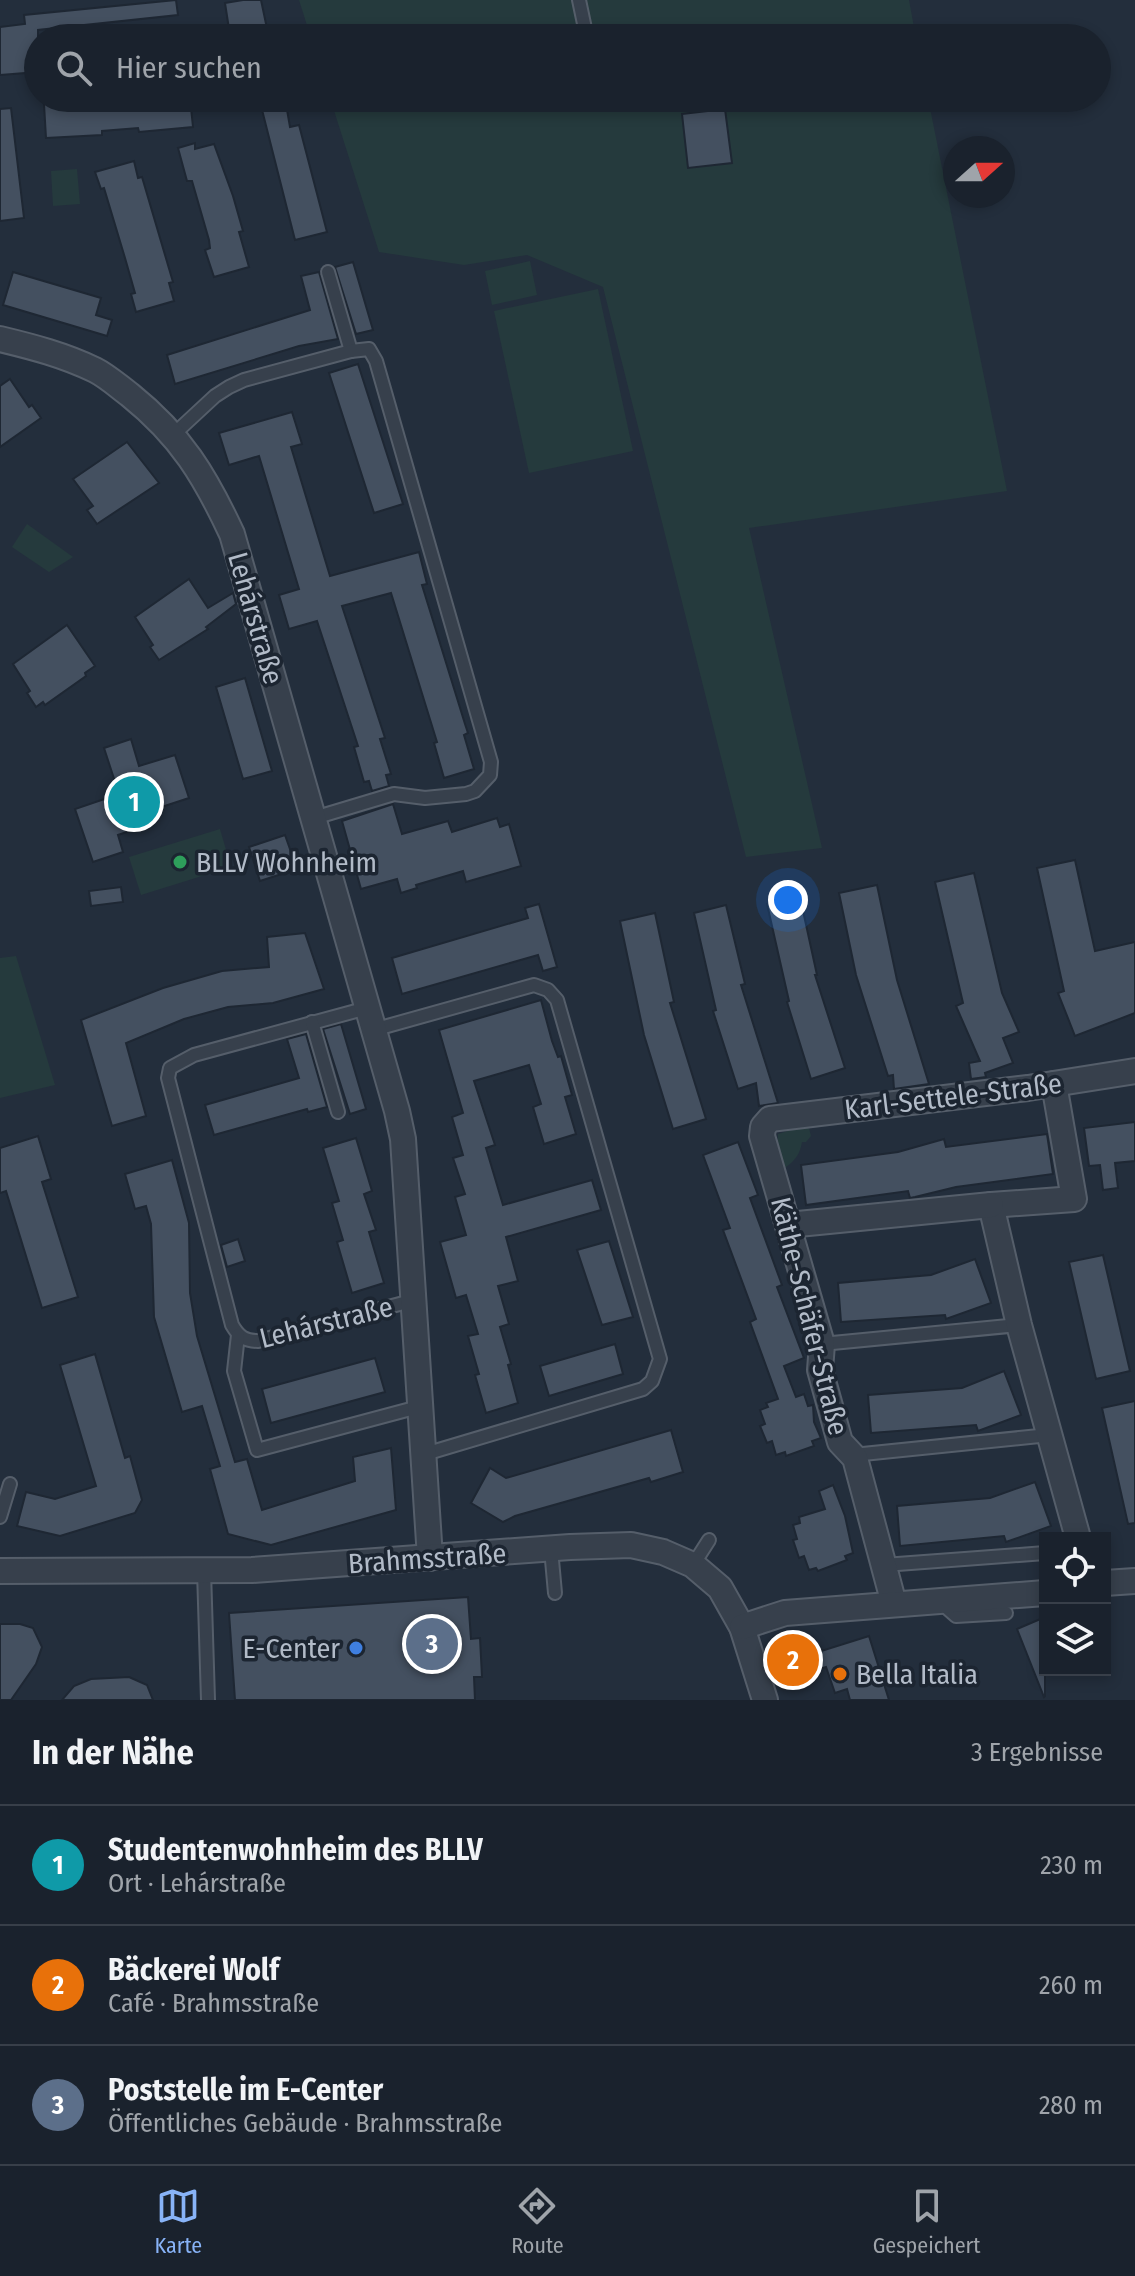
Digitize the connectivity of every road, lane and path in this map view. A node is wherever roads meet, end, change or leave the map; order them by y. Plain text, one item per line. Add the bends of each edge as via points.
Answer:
1 (579, 0) edge
2 (584, 24) edge
3 (328, 272) dead end
4 (0, 339) edge
5 (351, 351) junction
6 (173, 435) junction
7 (314, 818) junction
8 (370, 1019) junction
9 (312, 1022) junction
10 (1135, 1071) edge
11 (1054, 1084) junction
12 (338, 1112) dead end
13 (770, 1119) joint
14 (991, 1205) junction
15 (788, 1225) junction
16 (415, 1300) junction
17 (1019, 1325) junction
18 (238, 1335) junction
19 (822, 1344) junction
20 (422, 1406) junction
21 (1049, 1435) junction
22 (425, 1454) junction
23 (853, 1455) junction
24 (10, 1484) dead end
25 (0, 1517) edge
26 (1076, 1532) edge
27 (709, 1540) dead end
28 (551, 1549) junction
29 (1039, 1553) edge
30 (430, 1558) junction
31 (693, 1565) junction
32 (884, 1565) junction
33 (0, 1571) edge
34 (204, 1571) junction
35 (1135, 1581) edge
36 (1111, 1583) edge
37 (555, 1593) dead end
38 (1039, 1593) edge
39 (939, 1601) junction
40 (894, 1604) junction
41 (1006, 1613) dead end
42 (742, 1627) junction
43 (208, 1700) edge
44 (765, 1700) edge

1 - 2 lane
3 - 5 lane
4 - 6 street, Lehárstraße via 51,351 95,370
5 - 6 lane via 229,387
5 - 7 lane via 369,349 376,361 491,762 490,775 466,794 394,794
6 - 7 street, Lehárstraße via 209,484 232,534
7 - 8 street, Lehárstraße
8 - 9 lane, Lehárstraße
8 - 16 street, Lehárstraße via 403,1139
8 - 22 lane via 534,985 557,1000 660,1359 643,1389
9 - 12 lane
9 - 18 lane, Lehárstraße via 194,1055 170,1068 168,1078
10 - 11 street, Karl-Settele-Straße
11 - 13 street, Karl-Settele-Straße
11 - 14 street via 1074,1199
13 - 15 street, Käthe-Schäfer-Straße via 762,1136
14 - 15 street
14 - 17 street
15 - 19 street, Käthe-Schäfer-Straße
16 - 18 lane, Lehárstraße via 258,1341
16 - 20 street, Lehárstraße
17 - 19 lane
17 - 21 street
18 - 20 lane, Lehárstraße via 234,1371 257,1450
19 - 23 street, Käthe-Schäfer-Straße via 820,1370 840,1442
20 - 22 street, Lehárstraße
21 - 23 lane
21 - 26 street
22 - 30 street, Lehárstraße
23 - 32 street, Käthe-Schäfer-Straße
24 - 25 lane
27 - 31 lane
28 - 30 street, Brahmsstraße
28 - 31 street, Brahmsstraße via 631,1545
28 - 37 lane
29 - 32 lane
30 - 34 street, Brahmsstraße
31 - 42 street, Brahmsstraße via 720,1588
32 - 40 street, Käthe-Schäfer-Straße
33 - 34 street, Brahmsstraße
34 - 43 lane
35 - 36 street
38 - 39 street
39 - 40 street
39 - 41 lane via 956,1616
40 - 42 street via 785,1613
42 - 44 street, Brahmsstraße

